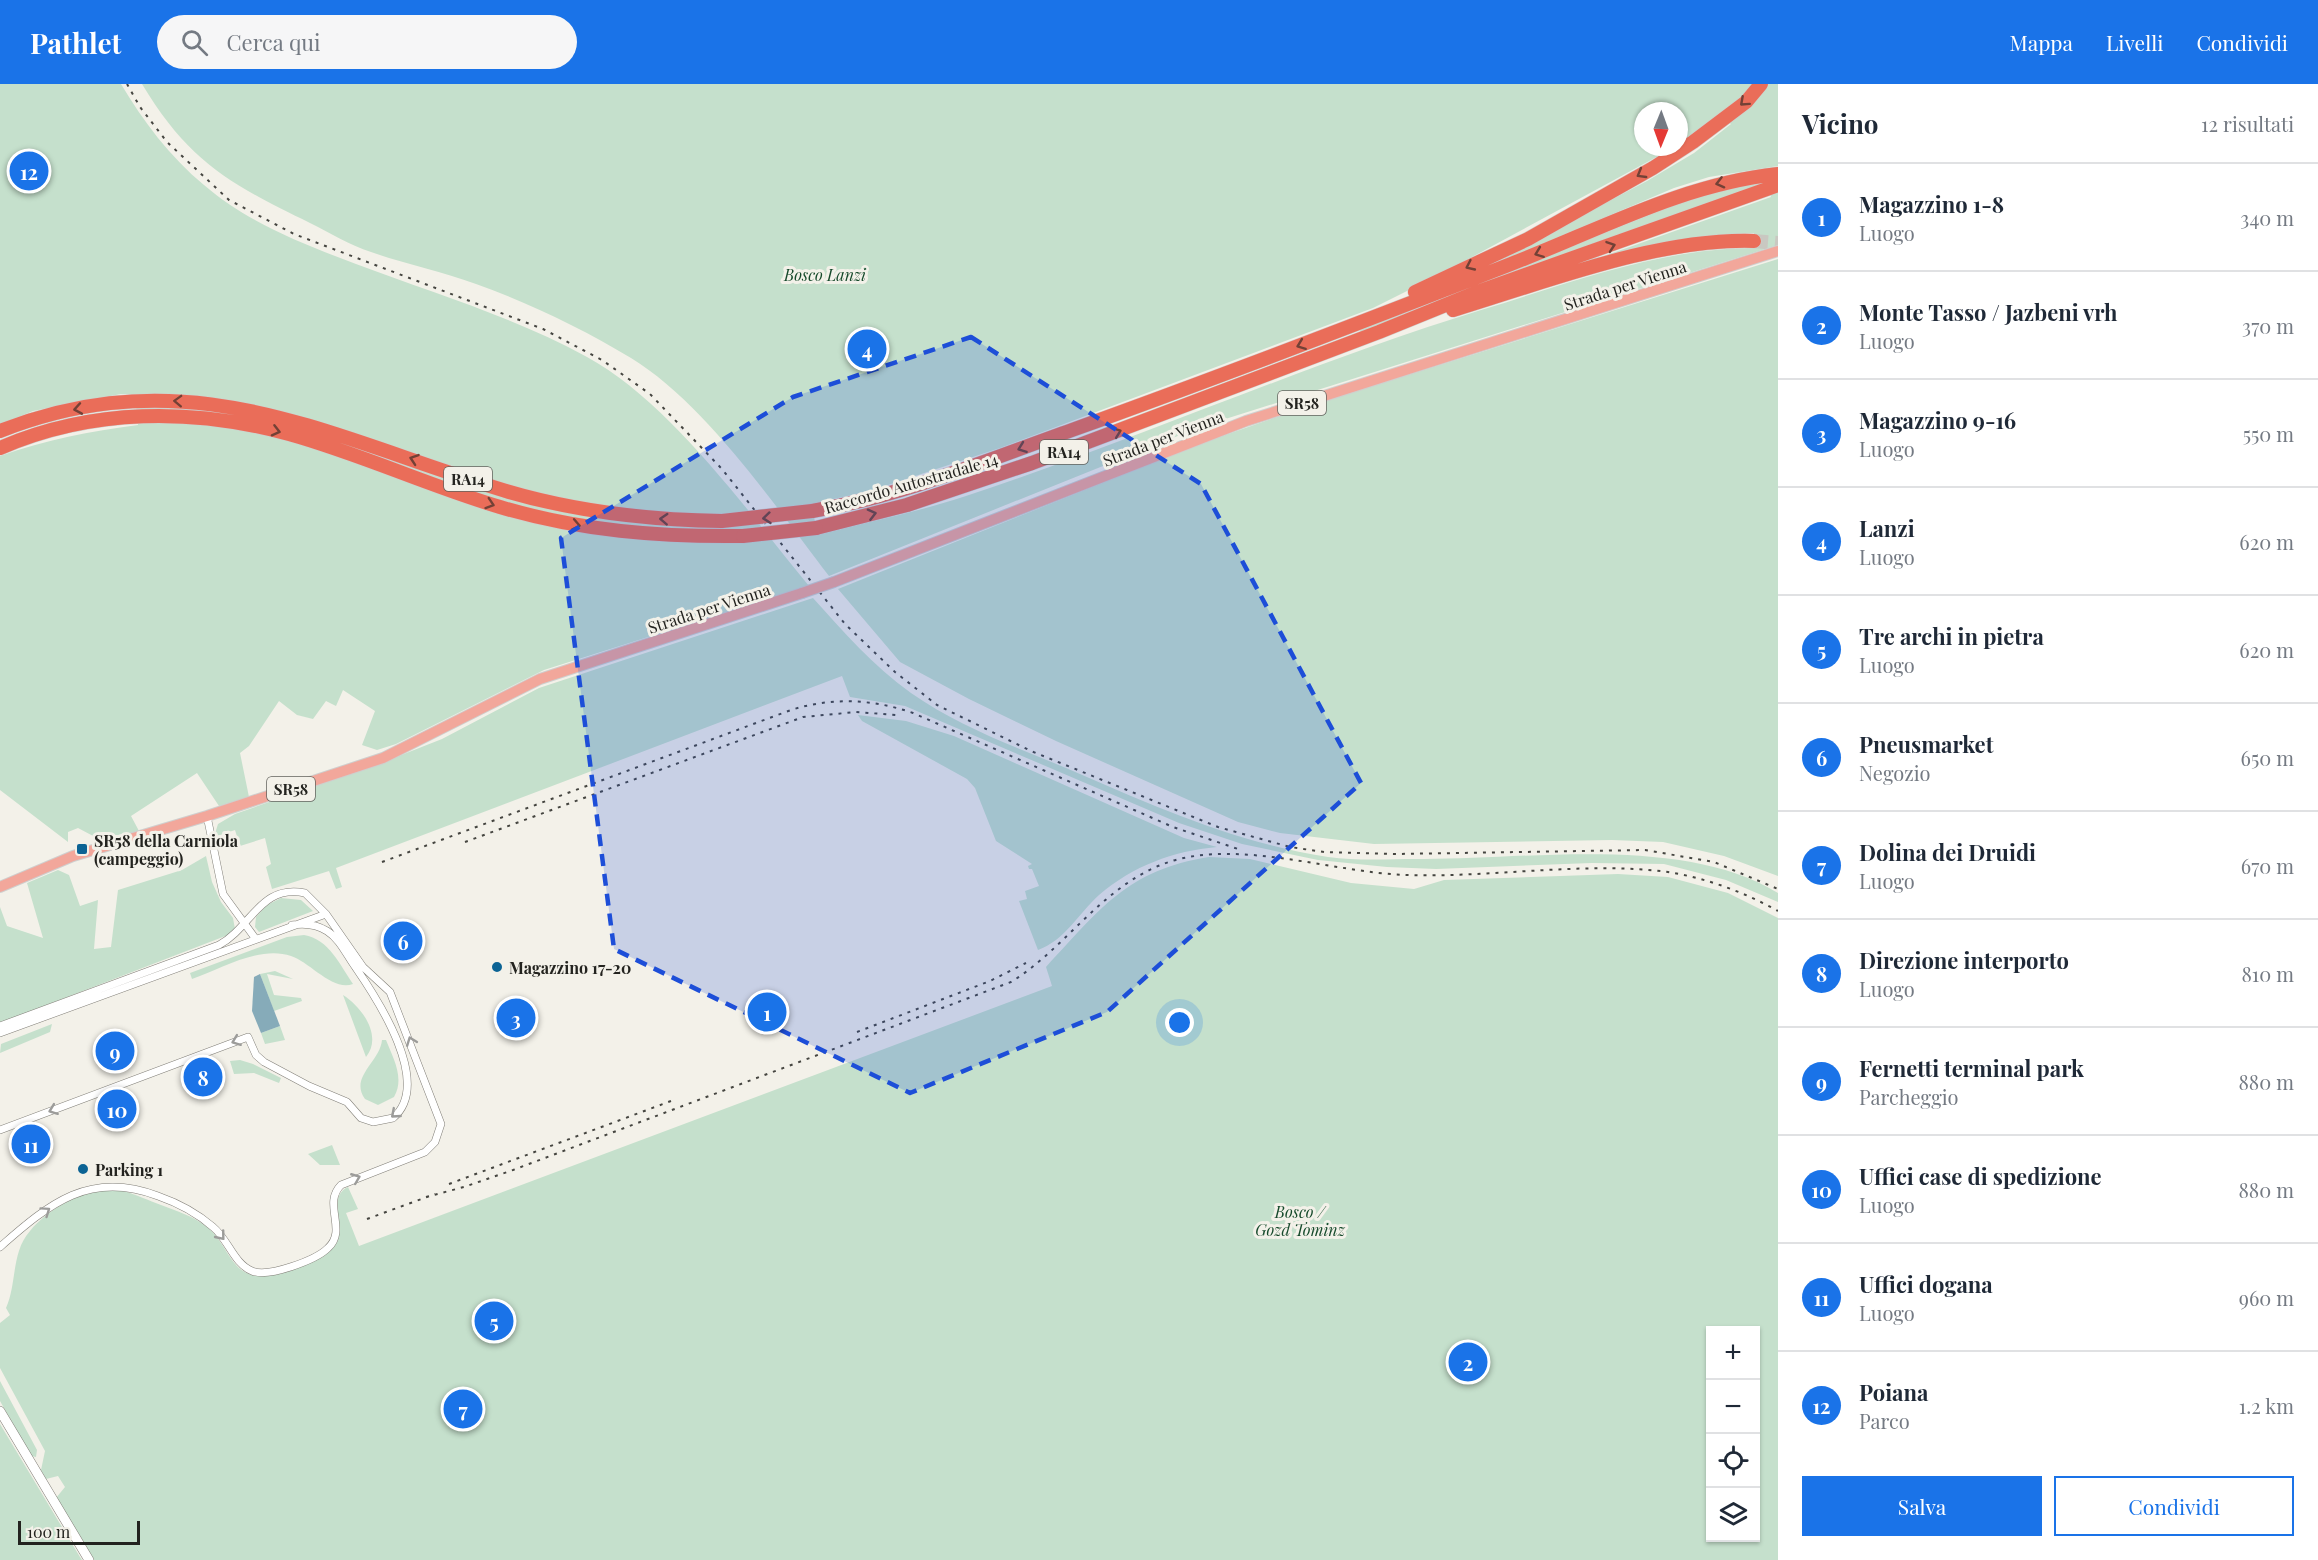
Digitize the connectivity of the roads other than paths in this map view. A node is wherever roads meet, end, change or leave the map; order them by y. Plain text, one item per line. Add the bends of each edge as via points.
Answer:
1 (1761, 84) edge
2 (1778, 174) edge
3 (1773, 188) edge
4 (1754, 241) tunnel mouth
5 (1778, 251) edge
6 (1356, 324) junction
7 (1379, 332) junction
8 (137, 409) junction
9 (220, 412) junction
10 (0, 431) edge
11 (0, 448) edge
12 (207, 816) junction
13 (0, 887) edge
14 (326, 914) junction
15 (244, 924) junction
16 (292, 925) junction
17 (255, 938) junction
18 (0, 1026) edge
19 (0, 1033) edge
20 (0, 1130) edge
21 (0, 1247) edge
22 (0, 1411) edge
23 (89, 1560) edge

1 -> 6 highway via 1746,102 1674,155 1528,239 1374,311
2 -> 6 highway via 1688,192
7 -> 3 highway via 1480,291
4 - 7 highway via 1697,243 1633,257
5 - 12 main road, Strada per Vienna / SR58, bridge via 1246,421 834,582 568,669 383,758
6 -> 9 highway, Raccordo Autostradale 14 / RA14, bridge via 922,483 812,512 722,521 619,516 544,501 314,426
9 -> 7 highway, Raccordo Autostradale 14 / RA14, bridge via 538,517 641,535 743,536 816,528 907,505 1032,464
8 - 9 highway, Raccordo Autostradale 14 / RA14 via 174,400
8 -> 10 highway, Raccordo Autostradale 14 / RA14 via 74,409
8 - 11 highway, Raccordo Autostradale 14 / RA14 via 60,427
12 - 13 main road, SR58 via 74,856
12 - 15 street via 223,894
14 - 15 street via 305,894 285,892 256,908
14 - 16 street
21 -> 14 street via 61,1201 102,1185 119,1185 153,1194 195,1214 216,1229 244,1266 251,1271 270,1273 315,1257 330,1247 336,1234 332,1200 341,1185 431,1147 440,1131 440,1117 393,998 363,967
15 - 17 street
15 - 18 street via 219,945
16 - 17 street
16 -> 20 street via 312,924 330,933 380,1003 407,1077 407,1098 393,1118 373,1122 361,1118 347,1102 264,1062 248,1037
17 - 19 street
22 - 23 street

